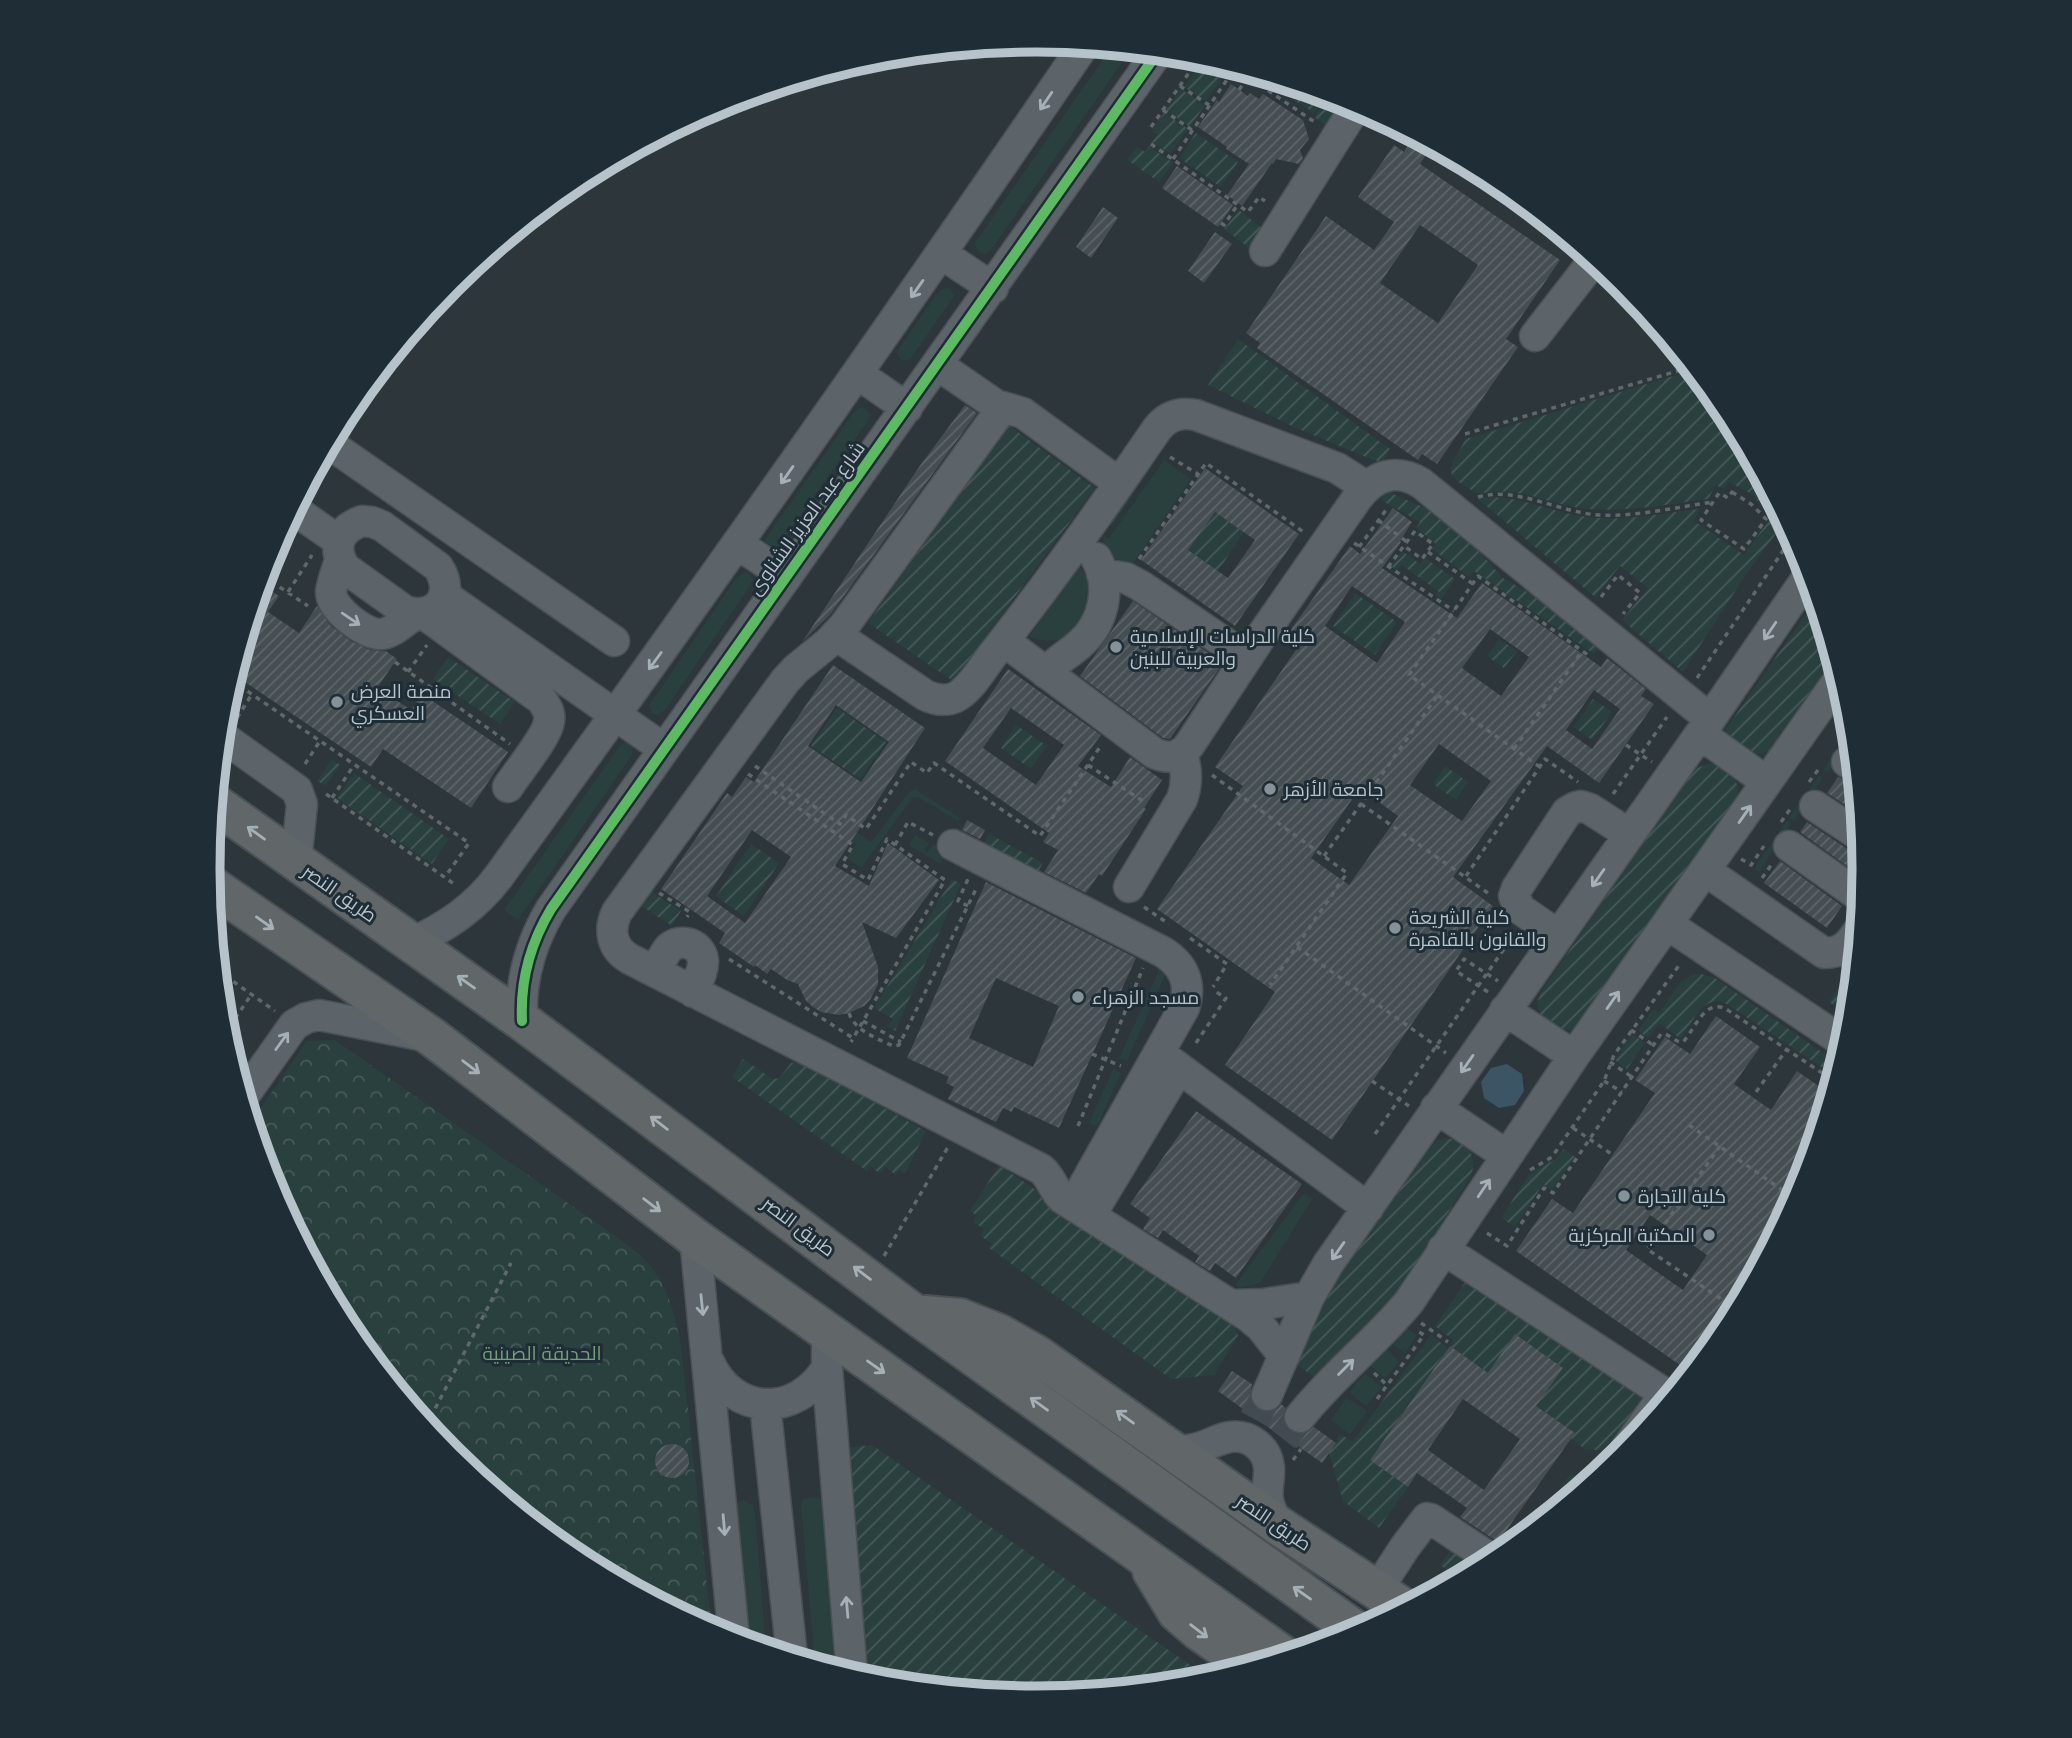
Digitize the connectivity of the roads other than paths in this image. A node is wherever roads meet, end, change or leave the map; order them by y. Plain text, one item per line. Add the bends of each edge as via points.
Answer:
1 (1078, 54) edge
2 (1152, 61) edge
3 (1350, 116) edge
4 (1265, 251) dead end
5 (942, 254) junction
6 (1588, 268) edge
7 (993, 288) junction
8 (1535, 337) dead end
9 (938, 365) junction
10 (858, 374) junction
11 (1003, 407) junction
12 (907, 408) junction
13 (336, 449) edge
14 (1119, 483) junction
15 (1364, 490) junction
16 (301, 516) edge
17 (432, 516) junction
18 (1082, 535) junction
19 (738, 544) junction
20 (335, 545) junction
21 (411, 547) junction
22 (785, 576) junction
23 (1114, 576) junction
24 (1801, 586) edge
25 (431, 612) junction
26 (836, 635) junction
27 (614, 641) dead end
28 (1004, 641) junction
29 (1247, 658) junction
30 (1046, 673) junction
31 (560, 676) junction
32 (1832, 689) edge
33 (542, 700) junction
34 (615, 716) junction
35 (1705, 726) junction
36 (229, 742) edge
37 (663, 749) junction
38 (1182, 753) junction
39 (1768, 782) junction
40 (508, 787) dead end
41 (1815, 806) dead end
42 (222, 809) edge
43 (1851, 830) edge
44 (1629, 834) junction
45 (1789, 846) dead end
46 (296, 862) junction
47 (969, 864) road end
48 (1706, 871) junction
49 (220, 891) edge
50 (1852, 891) edge
51 (1138, 898) road end
52 (1667, 924) junction
53 (411, 943) junction
54 (1849, 943) edge
55 (1551, 945) junction
56 (655, 972) junction
57 (693, 992) junction
58 (1505, 1010) junction
59 (522, 1021) junction
60 (1835, 1036) edge
61 (432, 1037) junction
62 (1574, 1056) junction
63 (1169, 1060) junction
64 (249, 1088) edge
65 (1436, 1108) junction
66 (1515, 1164) junction
67 (1368, 1208) junction
68 (1081, 1210) junction
69 (695, 1238) junction
70 (1443, 1249) junction
71 (1309, 1297) junction
72 (1233, 1305) junction
73 (916, 1315) junction
74 (827, 1350) junction
75 (1284, 1356) junction
76 (707, 1358) junction
77 (1662, 1392) edge
78 (765, 1404) junction
79 (1255, 1417) junction
80 (1284, 1439) junction
81 (1172, 1451) junction
82 (1279, 1526) junction
83 (1482, 1553) edge
84 (1144, 1557) junction
85 (1390, 1599) edge
86 (1346, 1624) edge
87 (733, 1626) edge
88 (791, 1647) edge
89 (1275, 1649) edge
90 (1240, 1660) edge
91 (851, 1664) edge

1 -> 5 street, شارع عبد العزيز الشناوى
2 - 7 street, شارع عبد العزيز الشناوى
3 - 4 street
5 - 7 street
5 -> 10 street, شارع عبد العزيز الشناوى
6 - 8 street
7 - 9 street, شارع عبد العزيز الشناوى
9 - 11 street
9 - 12 street, شارع عبد العزيز الشناوى
10 - 12 street
10 -> 19 street, شارع عبد العزيز الشناوى
11 - 14 street via 1023,413
11 - 26 street
12 - 22 street, شارع عبد العزيز الشناوى
13 - 17 street
14 - 15 street via 1161,423 1174,415 1189,414 1338,468
14 - 18 street
15 - 29 street
15 - 35 street via 1387,475 1405,475 1421,483 1614,629 1677,704
16 - 20 street
17 - 21 street
17 - 27 street
18 - 23 street via 1099,564
18 - 28 street
19 - 22 street
19 -> 34 street, شارع عبد العزيز الشناوى
20 - 21 street via 352,525 372,522
20 - 25 street via 331,592 340,612 375,634
21 - 25 street via 443,575 446,585
22 - 37 street, شارع عبد العزيز الشناوى
23 - 29 street via 1156,594
23 - 30 street via 1104,583 1098,620 1081,643
24 -> 35 street
25 - 31 street
25 - 33 street
26 - 28 street via 936,700 947,700 966,689
26 - 56 street via 785,681 614,919 612,935 618,949
28 - 30 street
29 - 38 street
30 - 38 street via 1160,756
31 - 33 street
31 - 34 street
32 - 39 street
33 - 40 street via 550,713 548,726
34 - 37 street
34 - 53 street, شارع عبد العزيز الشناوى via 480,901
35 - 39 street
35 - 44 street
36 - 46 street via 301,797
37 - 59 street, شارع عبد العزيز الشناوى via 542,923 525,971
38 - 51 street via 1187,771 1185,790
48 -> 39 street
41 - 43 street
46 -> 42 highway, طريق النصر
44 -> 55 street
44 - 55 street via 1581,806 1567,812 1515,892 1520,909
45 - 50 street
46 - 53 highway, طريق النصر
47 - 63 street via 1176,961 1188,992
48 - 52 street
48 - 54 street via 1824,953 1835,953
49 -> 61 highway
52 - 60 street
62 -> 52 street
59 -> 53 highway, طريق النصر
55 - 58 street
56 - 57 street
56 - 57 street via 670,947 682,943 695,946 703,963
57 - 68 street via 1041,1169 1058,1194
58 - 62 street
58 -> 65 street
73 -> 59 highway, طريق النصر
64 -> 61 street via 294,1025 306,1018 319,1015
61 -> 69 highway
62 - 66 street
63 - 67 street
63 - 68 street
65 - 66 street
65 - 67 street
70 -> 66 street
67 -> 71 street
68 - 72 street
69 - 74 highway
69 -> 76 street
70 - 77 street
80 -> 70 street via 1326,1387 1400,1313
71 - 72 street
71 - 75 street
72 - 75 street via 1261,1327
81 -> 73 highway, طريق النصر via 1000,1334 960,1318
86 -> 73 highway
74 - 78 street via 819,1381 808,1392
74 -> 84 highway
91 -> 74 street
75 - 79 street
76 - 78 street via 729,1390
76 -> 87 street
78 - 88 street
79 - 80 street via 1261,1448
79 - 81 street via 1203,1447
80 - 82 street via 1269,1474 1268,1500
81 - 82 highway, طريق النصر
82 - 85 highway, طريق النصر
83 - 85 street via 1427,1518 1405,1547
84 - 89 highway
84 -> 90 highway via 1177,1612

